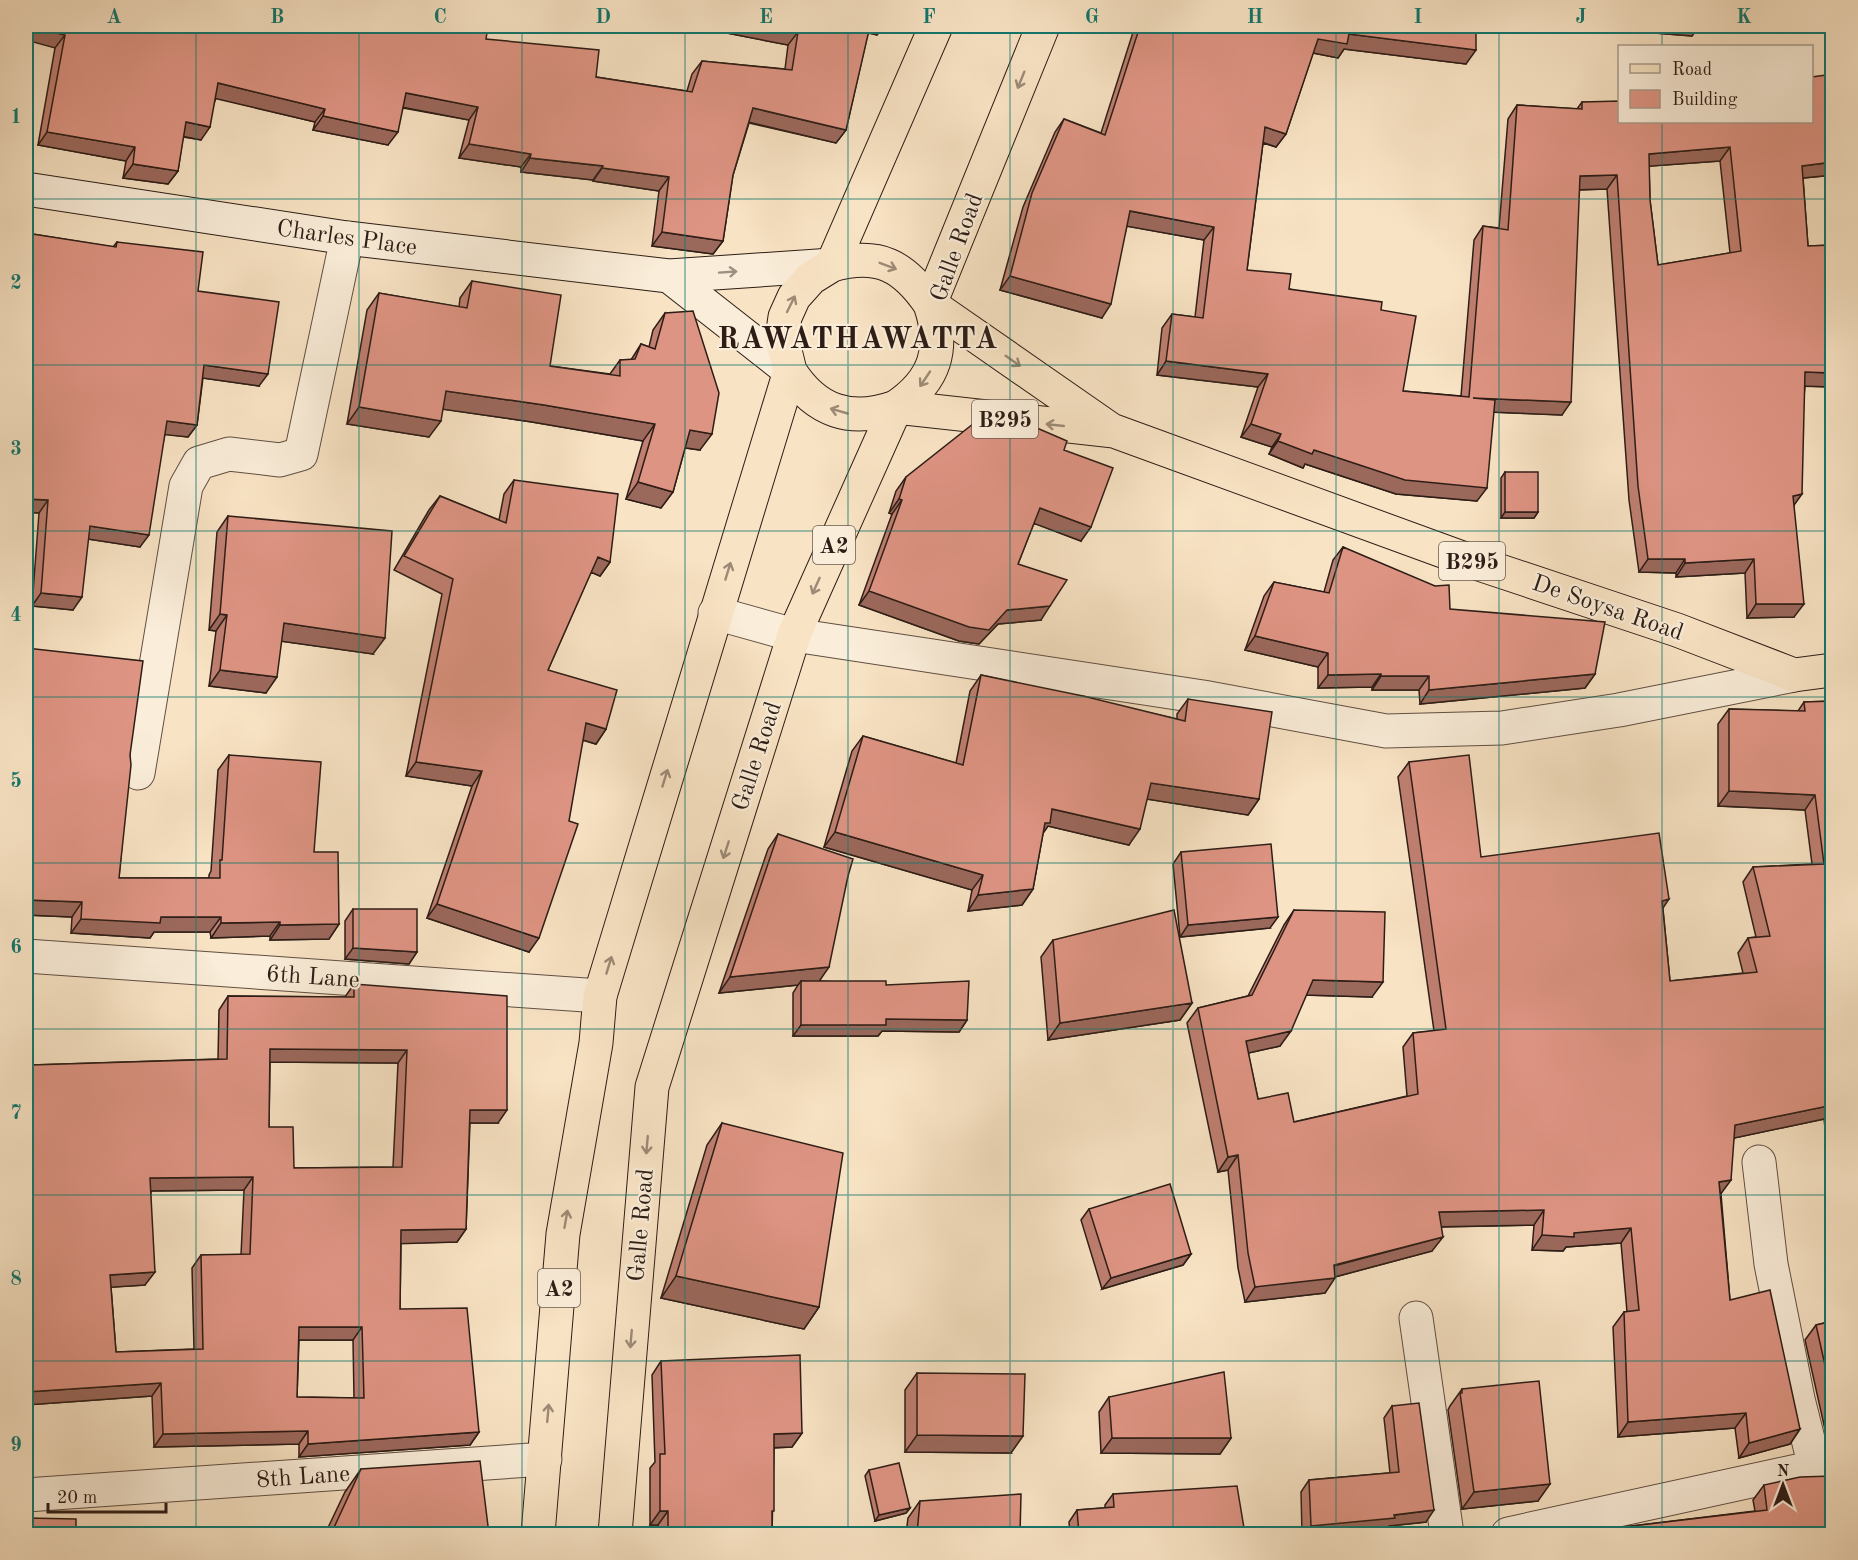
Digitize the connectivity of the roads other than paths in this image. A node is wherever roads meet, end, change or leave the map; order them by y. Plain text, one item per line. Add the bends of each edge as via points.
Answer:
1 (936, 26) edge
2 (1043, 26) edge
3 (26, 189) edge
4 (347, 238) junction
5 (832, 265) junction
6 (669, 276) junction
7 (930, 304) junction
8 (790, 371) junction
9 (896, 407) junction
10 (1114, 431) junction
11 (715, 613) junction
12 (794, 635) junction
13 (1833, 670) edge
14 (1794, 675) junction
15 (138, 773) dead end
16 (26, 956) edge
17 (600, 996) junction
18 (1759, 1162) dead end
19 (1416, 1318) dead end
20 (545, 1459) junction
21 (1824, 1466) edge
22 (26, 1495) edge
23 (1522, 1533) edge
24 (538, 1534) edge
25 (615, 1534) edge
26 (1448, 1534) edge

1 - 5 main road
2 -> 7 main road, Galle Road
3 - 4 street, Charles Place
4 - 6 street, Charles Place
4 - 15 street via 301,454 280,460 229,454 199,463 186,486
6 -> 5 street, Charles Place
5 -> 7 main road, De Soysa Road / B295 via 865,260 882,263 916,284
8 -> 5 main road via 782,338 785,317 794,297 811,278
6 - 8 street
7 -> 9 main road, Galle Road / A2 via 938,341 935,359 921,385
7 -> 10 main road, De Soysa Road / B295
9 -> 8 main road via 863,415 835,411 809,396
11 -> 8 main road, A2
10 -> 9 main road, De Soysa Road / B295
9 -> 12 main road, Galle Road / A2
10 - 14 main road, De Soysa Road / B295
11 - 12 street
17 -> 11 main road, A2
12 - 14 street via 1203,697 1386,731 1502,728 1619,710
12 -> 25 main road, Galle Road / A2 via 652,1086
13 - 14 main road, De Soysa Road / B295
16 - 17 street, 6th Lane
20 -> 17 main road, A2 via 563,1234 596,1043
18 - 21 street via 1771,1264 1798,1399
19 - 26 street
20 - 22 street, 8th Lane
20 - 24 main road, A2
21 - 23 street

